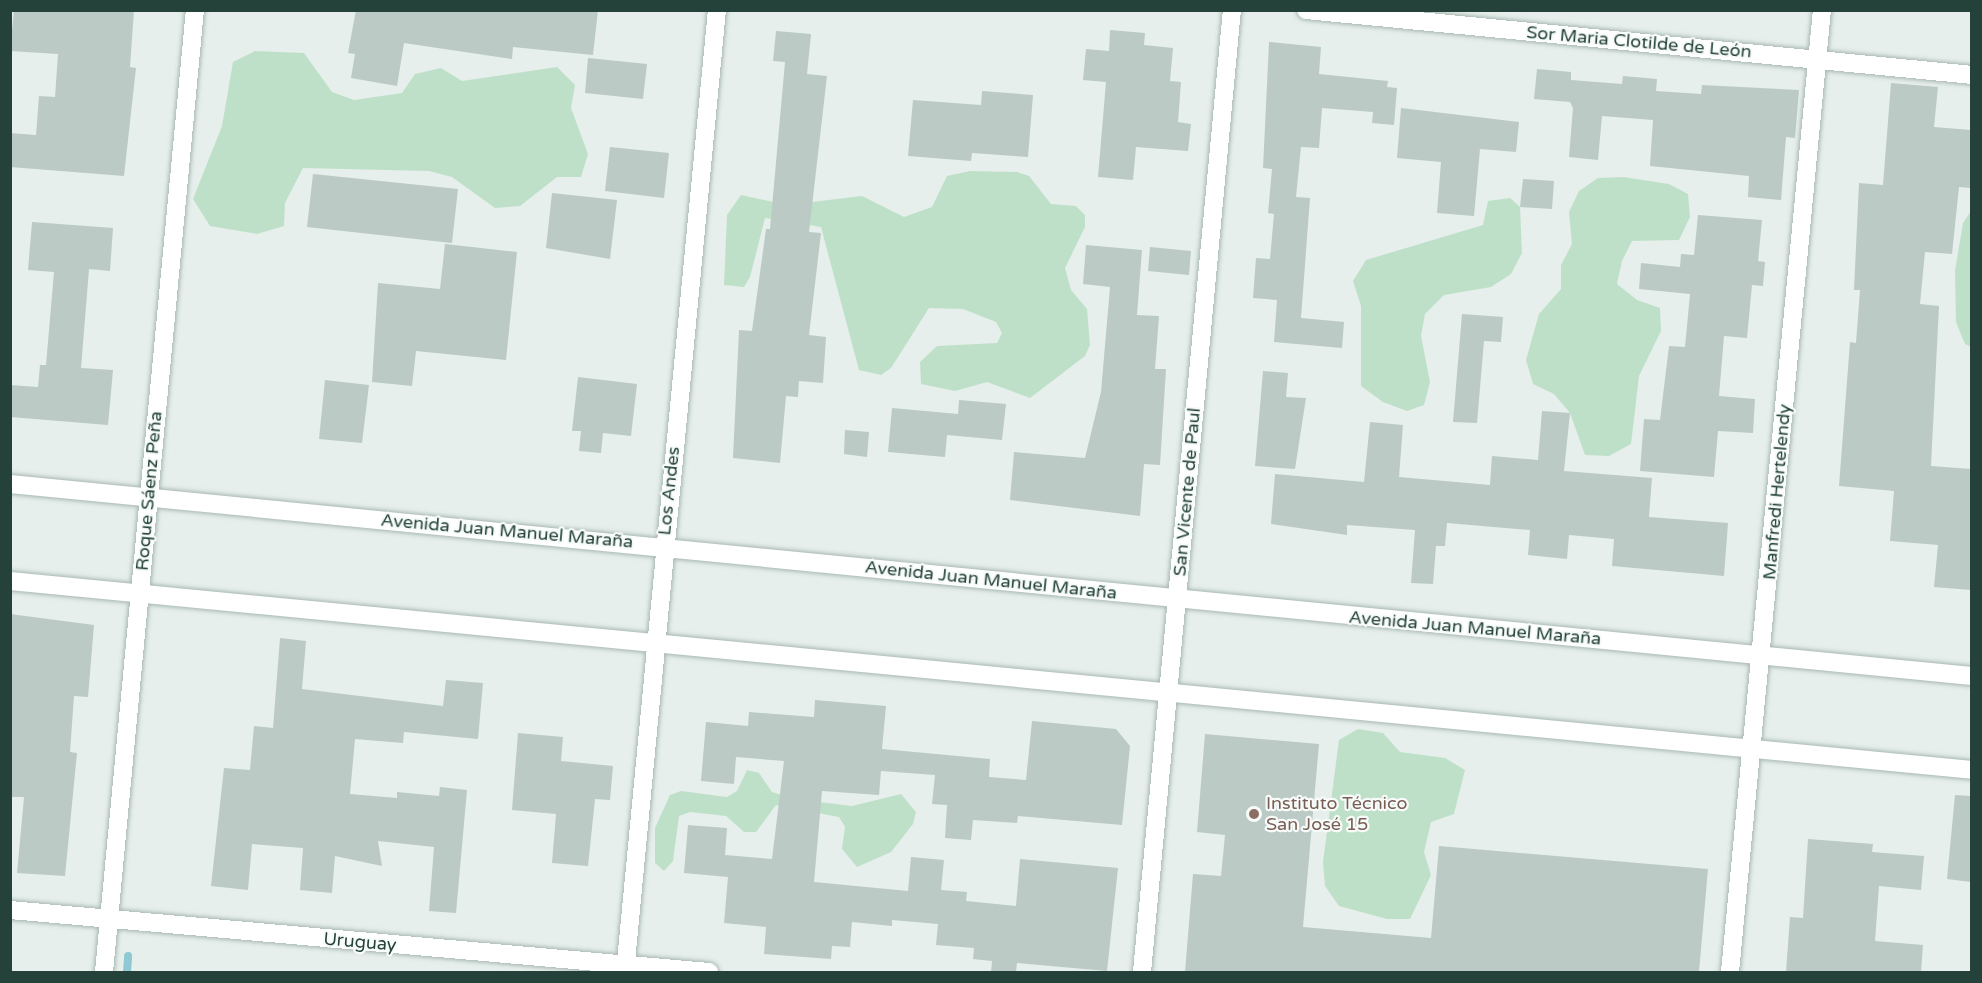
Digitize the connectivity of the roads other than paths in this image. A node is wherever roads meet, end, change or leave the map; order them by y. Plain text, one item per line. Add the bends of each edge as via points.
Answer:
1 (195, 10) edge
2 (717, 10) edge
3 (1232, 10) edge
4 (1306, 10) edge
5 (1822, 10) edge
6 (1817, 59) junction
7 (1971, 75) edge
8 (10, 484) edge
9 (149, 498) junction
10 (663, 546) junction
11 (10, 581) edge
12 (140, 594) junction
13 (1177, 600) junction
14 (654, 643) junction
15 (1761, 655) junction
16 (1971, 676) edge
17 (1168, 693) junction
18 (1752, 749) junction
19 (1971, 770) edge
20 (10, 910) edge
21 (109, 920) junction
22 (625, 968) edge
23 (104, 972) edge
24 (709, 972) edge
25 (1142, 972) edge
26 (1731, 972) edge

1 - 9 street, Roque Sáenz Peña
2 - 10 street, Los Andes
3 - 13 street, San Vicente de Paul
4 - 6 street, Sor Maria Clotilde de León
5 - 6 street, Manfredi Hertelendy
6 - 7 street, Sor Maria Clotilde de León
6 - 15 street, Manfredi Hertelendy
8 - 9 street, Avenida Juan Manuel Maraña
9 - 10 street, Avenida Juan Manuel Maraña
9 - 12 street, Roque Sáenz Peña
10 - 13 street, Avenida Juan Manuel Maraña
10 - 14 street, Los Andes
11 - 12 street
12 - 14 street
12 - 21 street, Roque Sáenz Peña
13 - 15 street, Avenida Juan Manuel Maraña
13 - 17 street, San Vicente de Paul
14 - 17 street
14 - 22 street, Los Andes
15 - 16 street, Avenida Juan Manuel Maraña
15 - 18 street, Manfredi Hertelendy
17 - 18 street
17 - 25 street, San Vicente de Paul
18 - 19 street
18 - 26 street, Manfredi Hertelendy
20 - 21 street, Uruguay
21 - 22 street, Uruguay
21 - 23 street, Roque Sáenz Peña
22 - 24 street, Uruguay

